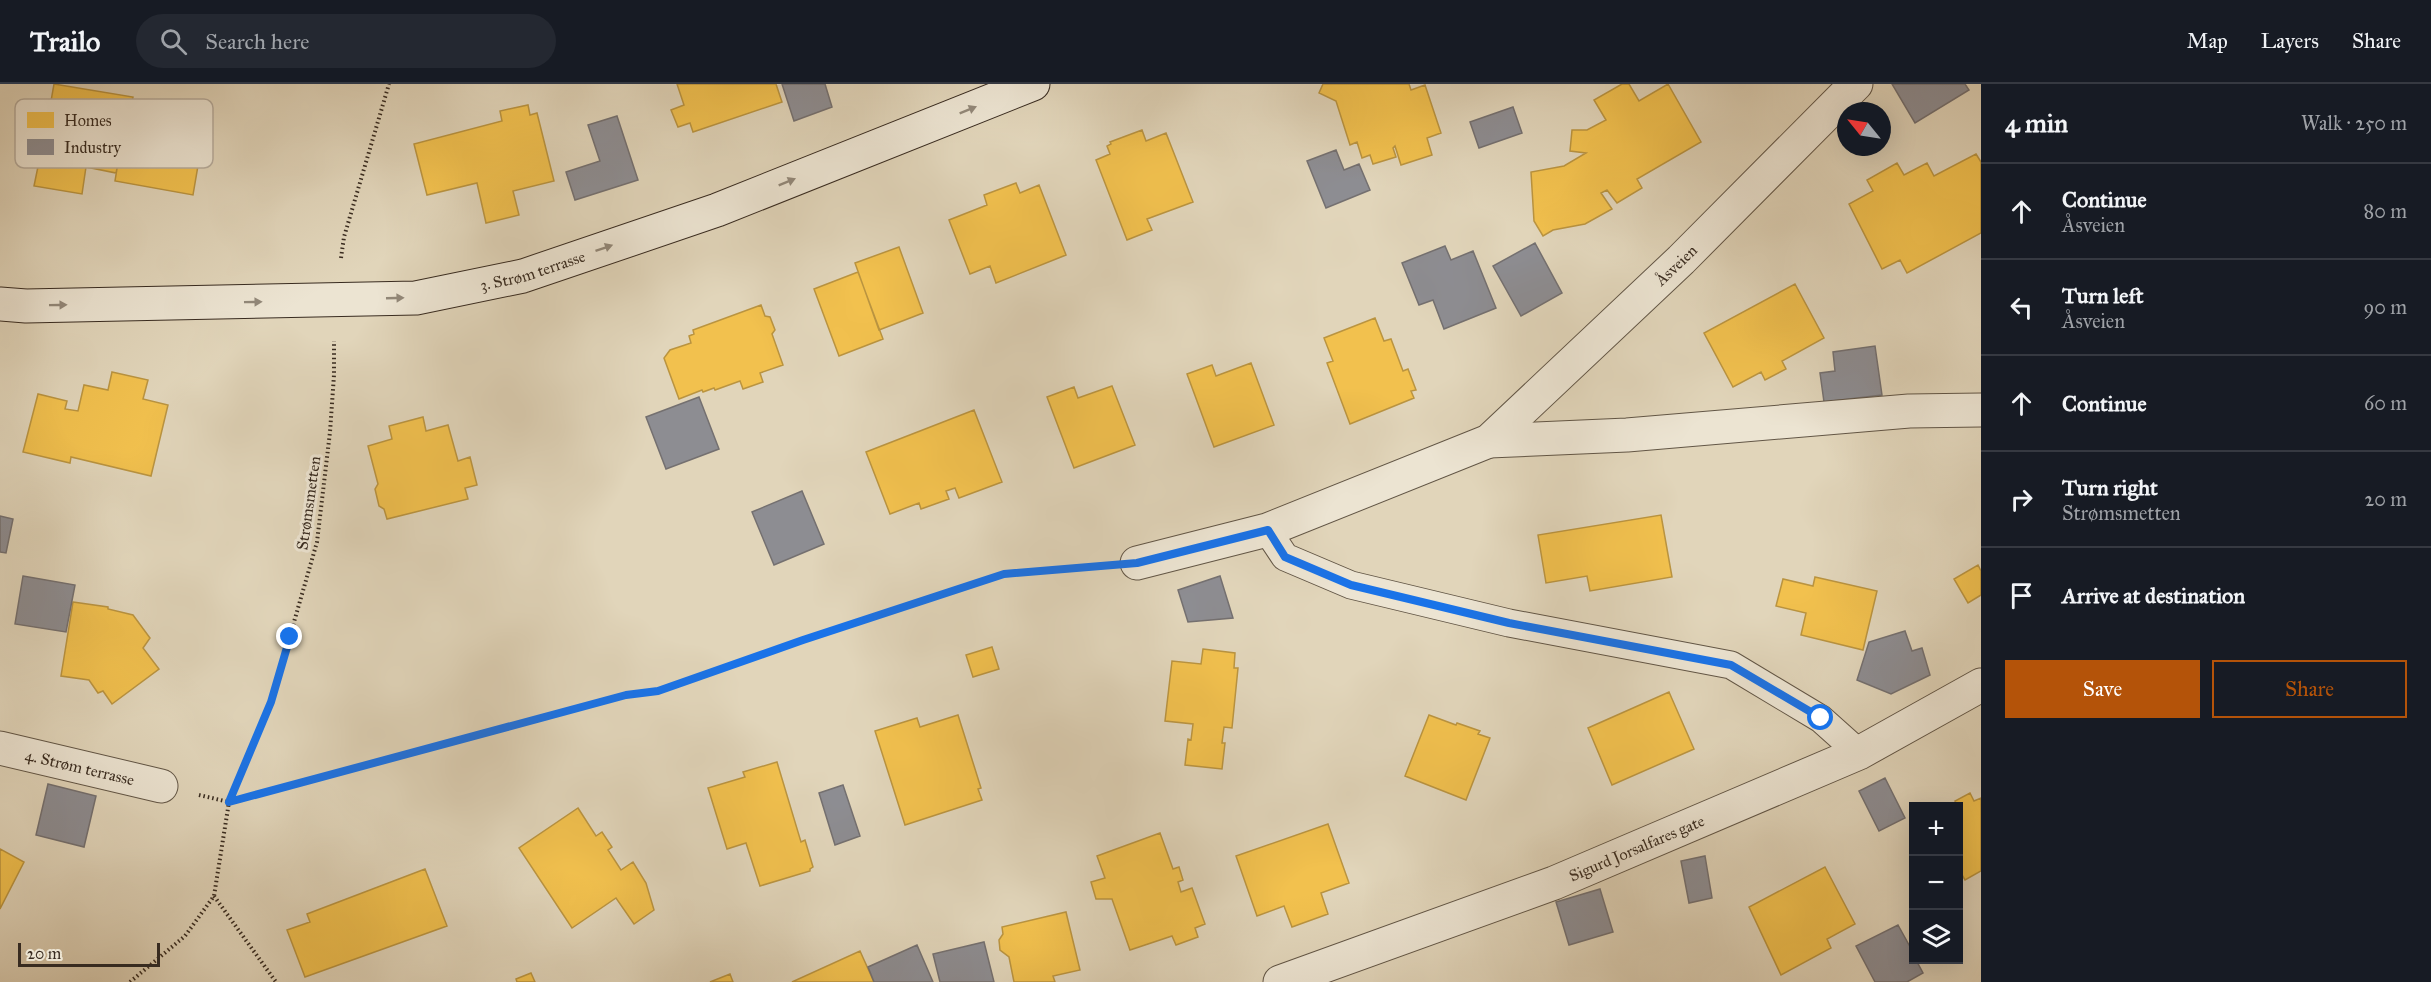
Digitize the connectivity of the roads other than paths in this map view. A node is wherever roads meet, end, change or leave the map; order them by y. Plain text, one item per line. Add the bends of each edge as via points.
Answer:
1 (1034, 84) edge
2 (1856, 84) edge
3 (0, 304) edge
4 (1981, 410) edge
5 (1489, 441) junction
6 (1268, 530) junction
7 (1137, 563) road end
8 (1981, 685) edge
9 (0, 748) edge
10 (1859, 753) junction
11 (160, 786) road end
12 (1280, 982) edge

3 -> 1 street, 3. Strøm terrasse via 416,297 523,276 717,210
2 - 5 street, Åsveien via 1681,260
4 - 5 street, Åsveien via 1909,411 1627,435
5 - 6 street, Åsveien
6 - 7 street, Åsveien
6 - 10 lane via 1285,557 1351,585 1509,623 1731,665 1821,718
8 - 10 street, Sigurd Jorsalfares gate
9 - 11 street, 4. Strøm terrasse
10 - 12 street, Sigurd Jorsalfares gate via 1554,883

